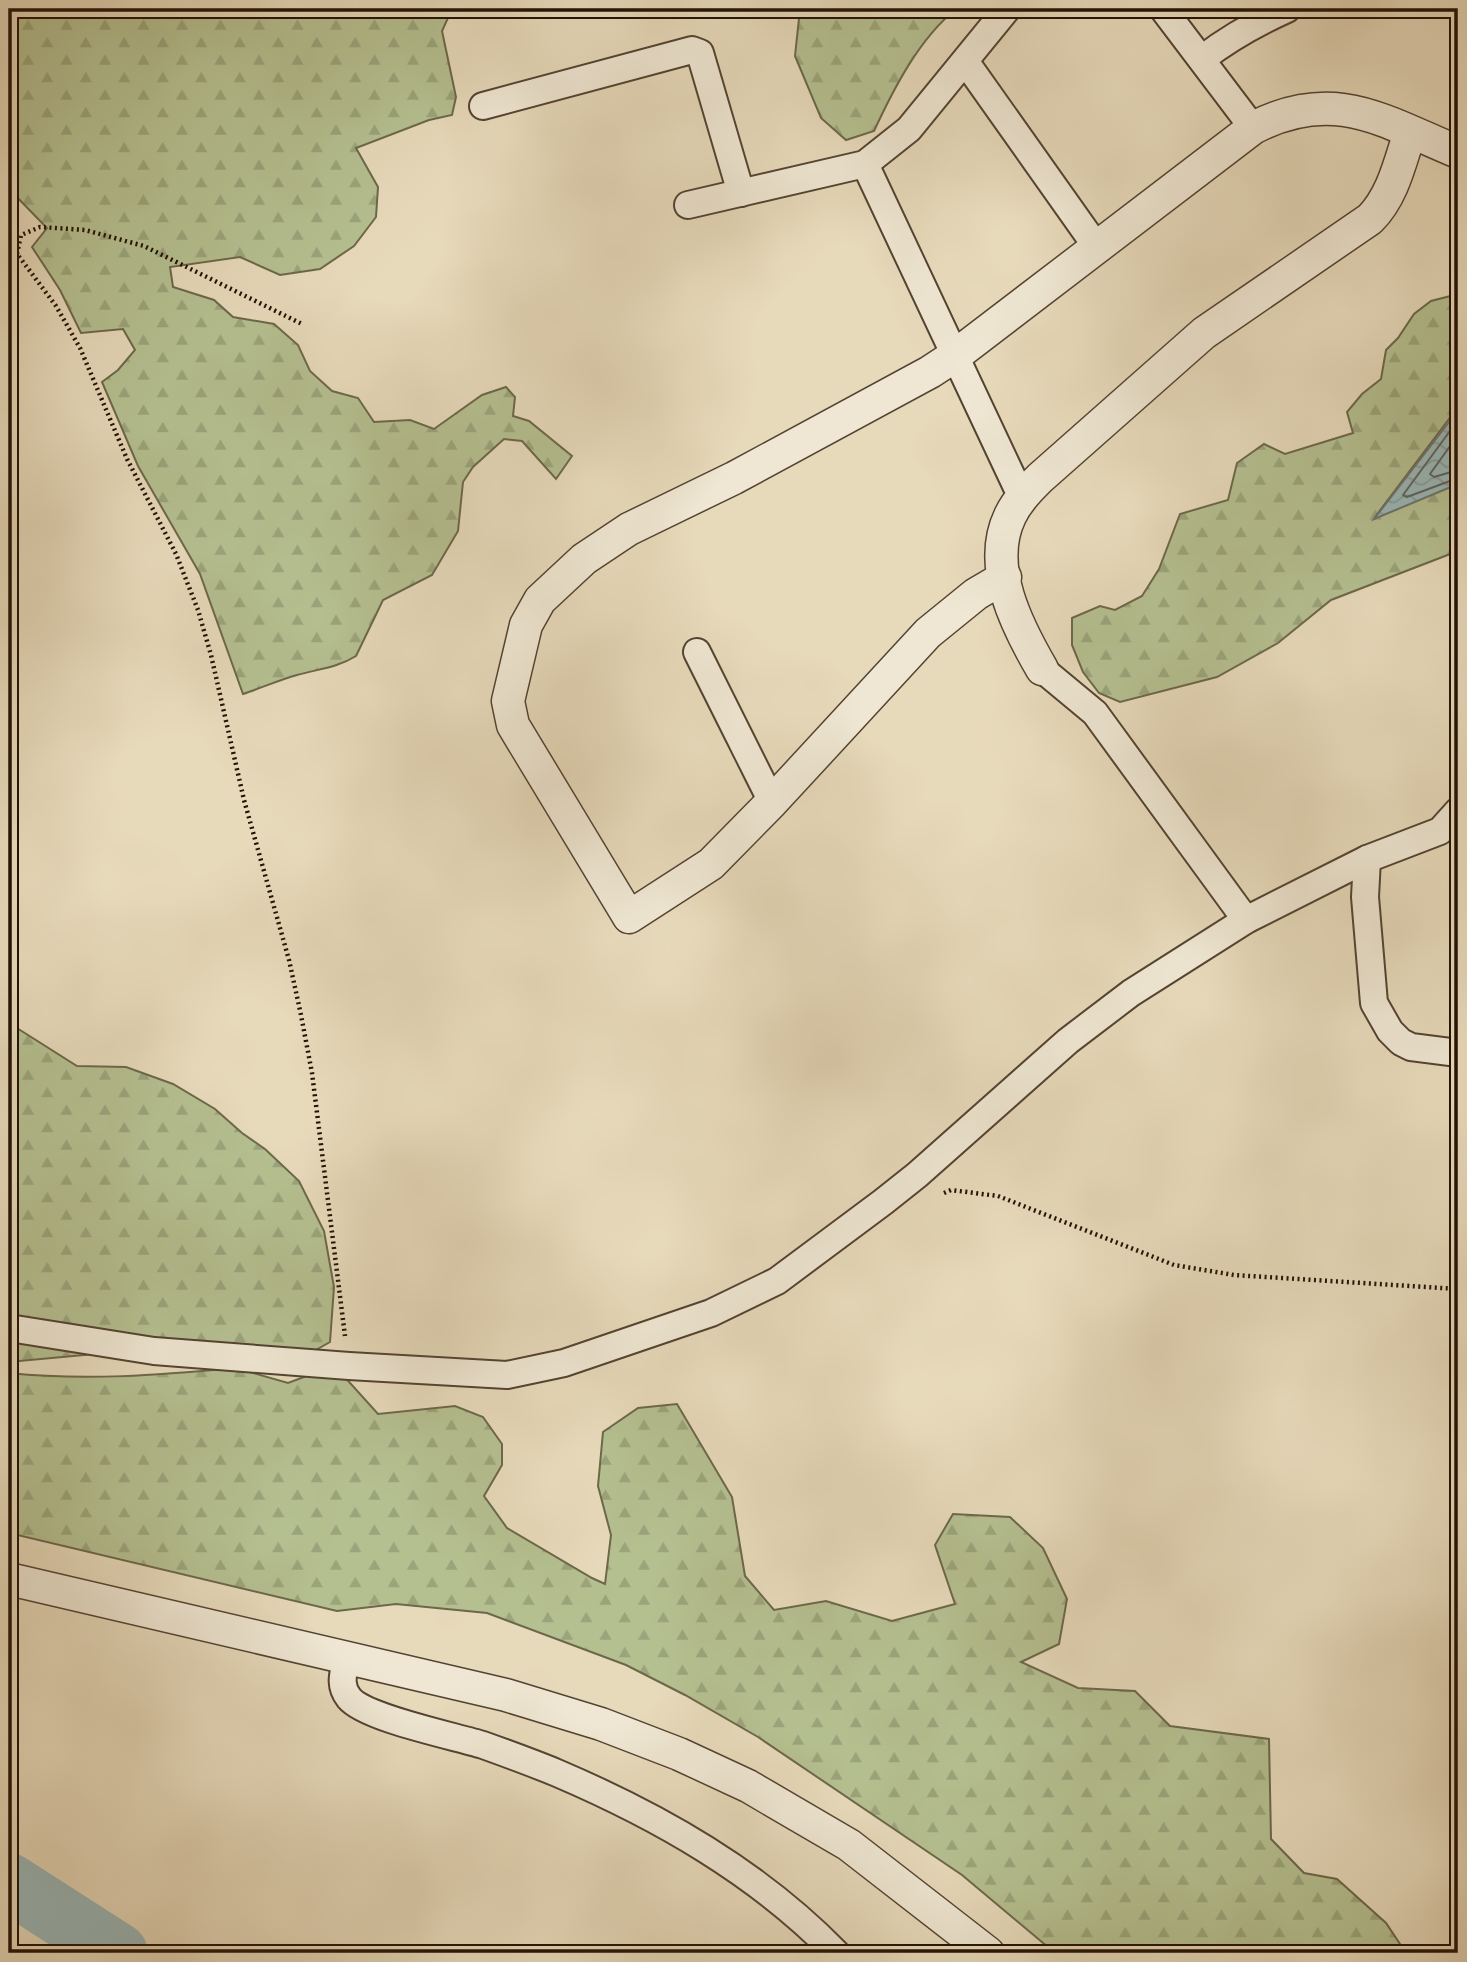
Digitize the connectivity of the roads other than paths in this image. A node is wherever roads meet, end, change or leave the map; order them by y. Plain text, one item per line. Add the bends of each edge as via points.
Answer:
1 (1007, 9) edge
2 (1163, 9) edge
3 (1287, 9) edge
4 (1202, 59) junction
5 (965, 61) junction
6 (482, 106) dead end
7 (1253, 128) junction
8 (1410, 132) junction
9 (1458, 152) edge
10 (865, 164) junction
11 (741, 193) junction
12 (688, 205) dead end
13 (1096, 246) junction
14 (956, 355) junction
15 (1022, 498) junction
16 (1005, 578) junction
17 (697, 652) dead end
18 (1042, 669) joint
19 (772, 802) junction
20 (1458, 811) edge
21 (1367, 859) junction
22 (1246, 920) junction
23 (1458, 1053) edge
24 (9, 1328) edge
25 (9, 1579) edge
26 (346, 1657) junction
27 (836, 1953) edge
28 (988, 1953) edge

1 - 5 street
2 - 4 street
3 - 4 street via 1253,24
4 - 7 street
5 - 10 street via 909,129
5 - 13 street
6 - 11 street via 692,50 700,53
7 - 8 street via 1312,107 1377,118
7 - 13 street
8 - 9 street
8 - 15 street via 1394,180 1370,219 1194,342
10 - 11 street
10 - 14 street
11 - 12 street
13 - 14 street
14 - 15 street
14 - 19 street via 734,478 629,529 559,581 540,600 526,625 508,701 513,725 629,917 711,864
15 - 16 street via 1004,536
16 - 18 street via 1008,603
16 - 19 street via 976,594 928,633
17 - 19 street
18 - 22 street via 1095,713
20 - 21 street via 1440,831
21 - 22 street
21 - 23 street via 1364,897 1374,1003 1401,1042
22 - 24 street via 1098,1016 891,1196 777,1281 711,1313 620,1346 507,1375 154,1351
25 - 26 street
26 - 27 street via 341,1684 349,1699 373,1713 555,1772 665,1824 777,1899
26 - 28 street via 506,1695 679,1754 748,1786 849,1845

